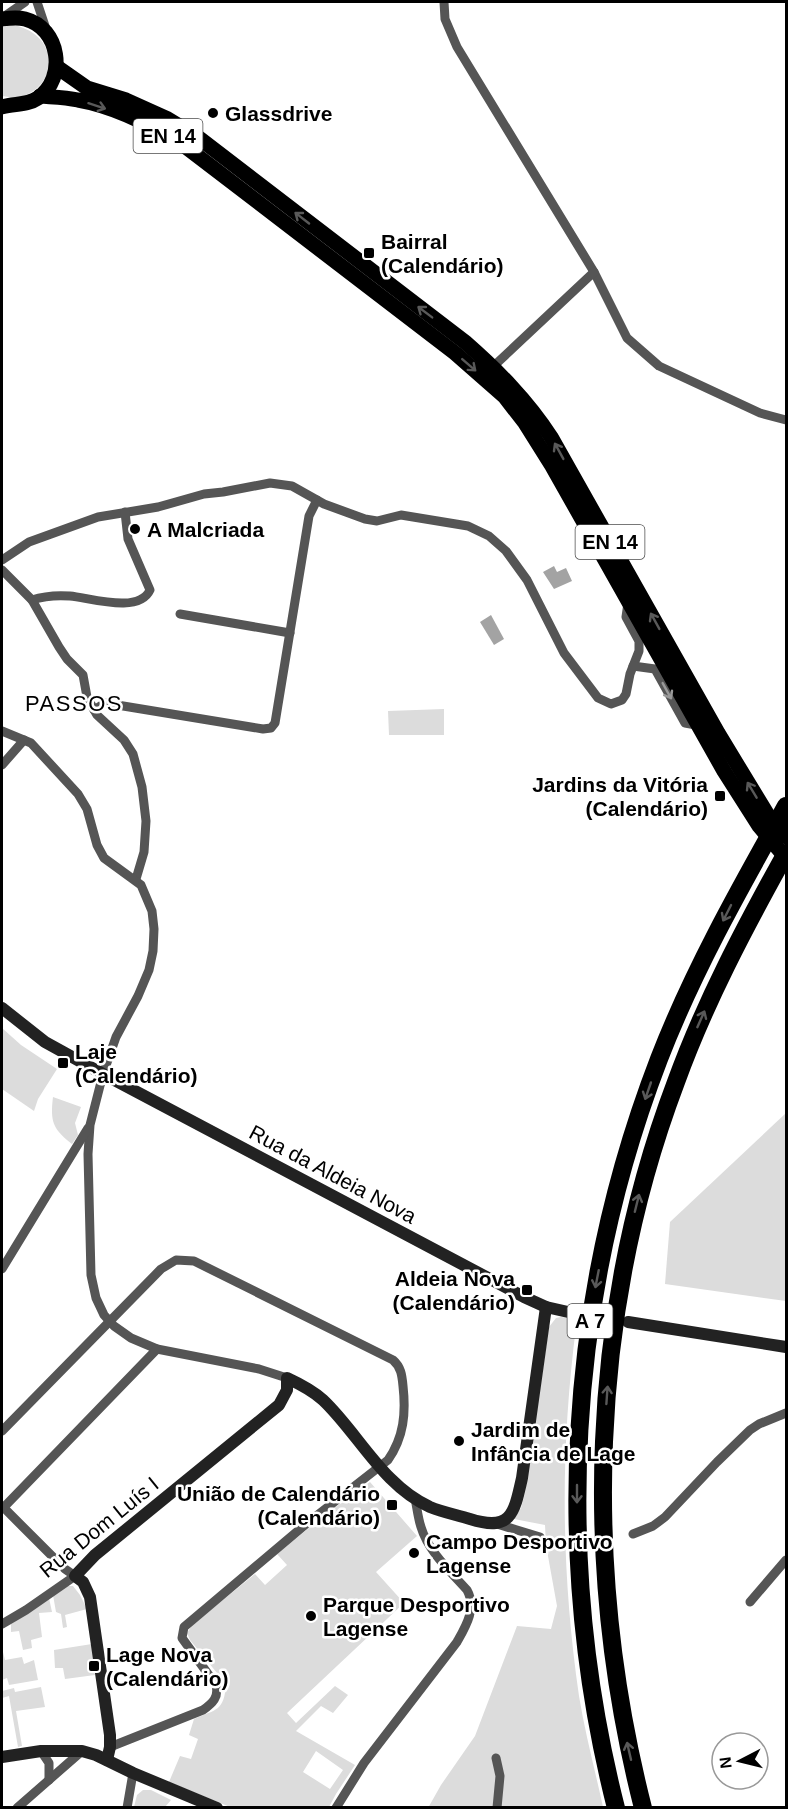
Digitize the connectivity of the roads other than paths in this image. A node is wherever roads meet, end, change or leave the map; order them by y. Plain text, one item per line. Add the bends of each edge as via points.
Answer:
1 (25, 2) edge
2 (38, 2) edge
3 (444, 2) edge
4 (2, 19) edge
5 (48, 35) junction
6 (57, 67) junction
7 (40, 96) junction
8 (3, 105) edge
9 (594, 272) junction
10 (497, 363) dead end
11 (786, 420) edge
12 (317, 500) junction
13 (125, 512) junction
14 (2, 560) edge
15 (2, 570) edge
16 (32, 600) junction
17 (628, 603) junction
18 (180, 614) dead end
19 (290, 633) junction
20 (633, 666) junction
21 (94, 710) junction
22 (696, 725) junction
23 (2, 731) edge
24 (24, 740) junction
25 (2, 765) edge
26 (786, 806) edge
27 (786, 837) edge
28 (786, 853) edge
29 (786, 858) edge
30 (136, 879) junction
31 (2, 1008) edge
32 (103, 1074) junction
33 (90, 1125) junction
34 (2, 1269) edge
35 (546, 1307) junction
36 (577, 1314) dead end
37 (109, 1322) junction
38 (628, 1322) dead end
39 (786, 1347) edge
40 (157, 1349) junction
41 (287, 1378) junction
42 (786, 1413) edge
43 (2, 1431) edge
44 (381, 1467) junction
45 (415, 1498) junction
46 (2, 1507) edge
47 (497, 1524) junction
48 (633, 1534) dead end
49 (540, 1537) dead end
50 (786, 1560) edge
51 (75, 1576) junction
52 (750, 1602) dead end
53 (2, 1624) edge
54 (110, 1747) junction
55 (41, 1751) junction
56 (82, 1751) junction
57 (2, 1756) edge
58 (496, 1758) dead end
59 (107, 1760) junction
60 (133, 1773) junction
61 (49, 1780) junction
62 (17, 1808) edge
63 (127, 1808) edge
64 (217, 1808) edge
65 (336, 1808) edge
66 (497, 1808) edge
67 (616, 1808) edge
68 (643, 1808) edge

1 - 4 street
2 - 5 street
3 - 9 street via 445,19 457,48
4 - 5 main road via 27,20
5 - 6 main road
6 - 7 main road
27 -> 6 main road, EN 14 via 769,818 718,733 551,437 515,389 465,342 199,138 126,100 87,88
7 - 8 main road, EN 14 via 30,102
7 -> 17 main road, EN 14 via 78,100 136,120 175,140 462,359 504,396 525,423
9 - 10 street
9 - 11 street via 627,338 660,366 760,413
12 - 13 street via 292,486 270,483
12 - 19 street via 309,516
12 - 20 street via 365,519 401,515 478,530 498,543 512,559 564,653 598,698 611,704 622,700
13 - 14 street via 67,527 29,542
13 - 16 street via 128,539 150,590 148,595 126,603 70,596
15 - 16 street
16 - 21 street via 67,659 83,675
17 - 20 street via 626,617 639,641
17 - 22 main road, EN 14
18 - 19 street
19 - 21 street via 271,728 105,703
20 -> 22 street via 655,669 685,723
21 - 30 street via 124,740 138,770 146,837
22 - 29 main road, EN 14 via 759,826
23 - 24 street
24 - 25 street
24 - 30 street via 37,748 84,802 104,858
26 -> 67 highway, A 7 via 689,989 651,1081 615,1197 588,1330 577,1459 580,1590 591,1690
68 -> 28 highway, A 7 via 622,1715 606,1593 603,1475 615,1313 639,1195 675,1082 713,994
30 - 32 street via 152,911 153,951 144,984 116,1037
31 - 32 street, Rua da Aldeia Nova via 45,1042
32 - 33 street
32 - 35 street, Rua da Aldeia Nova
33 - 34 street
33 - 37 street via 92,1275 96,1298
35 - 36 street, Rua da Aldeia Nova
35 - 47 street via 517,1504
37 - 40 street via 131,1338
37 - 43 street
37 - 44 street via 164,1266 176,1260 189,1260 393,1360 401,1372 404,1422 392,1455
38 - 39 street
40 - 41 street
40 - 46 street
41 - 44 street via 320,1397
41 - 51 street, Rua Dom Luís I via 287,1390 279,1405 95,1555
42 - 48 street via 750,1430 665,1517
44 - 45 street
44 - 54 street via 306,1524 184,1627 182,1638 216,1685 214,1702
45 - 47 street via 430,1507
45 - 65 street via 427,1540 466,1590 470,1612 457,1642 364,1763
46 - 51 street
47 - 49 street
50 - 52 street
51 - 53 street, Rua Dom Luís I
51 - 54 street via 83,1582 90,1597
54 - 59 street
55 - 56 street
55 - 57 street
55 - 61 street via 49,1763
56 - 59 street
56 - 61 street
58 - 66 street via 500,1776
59 - 60 street
60 - 63 street
60 - 64 street
61 - 62 street

